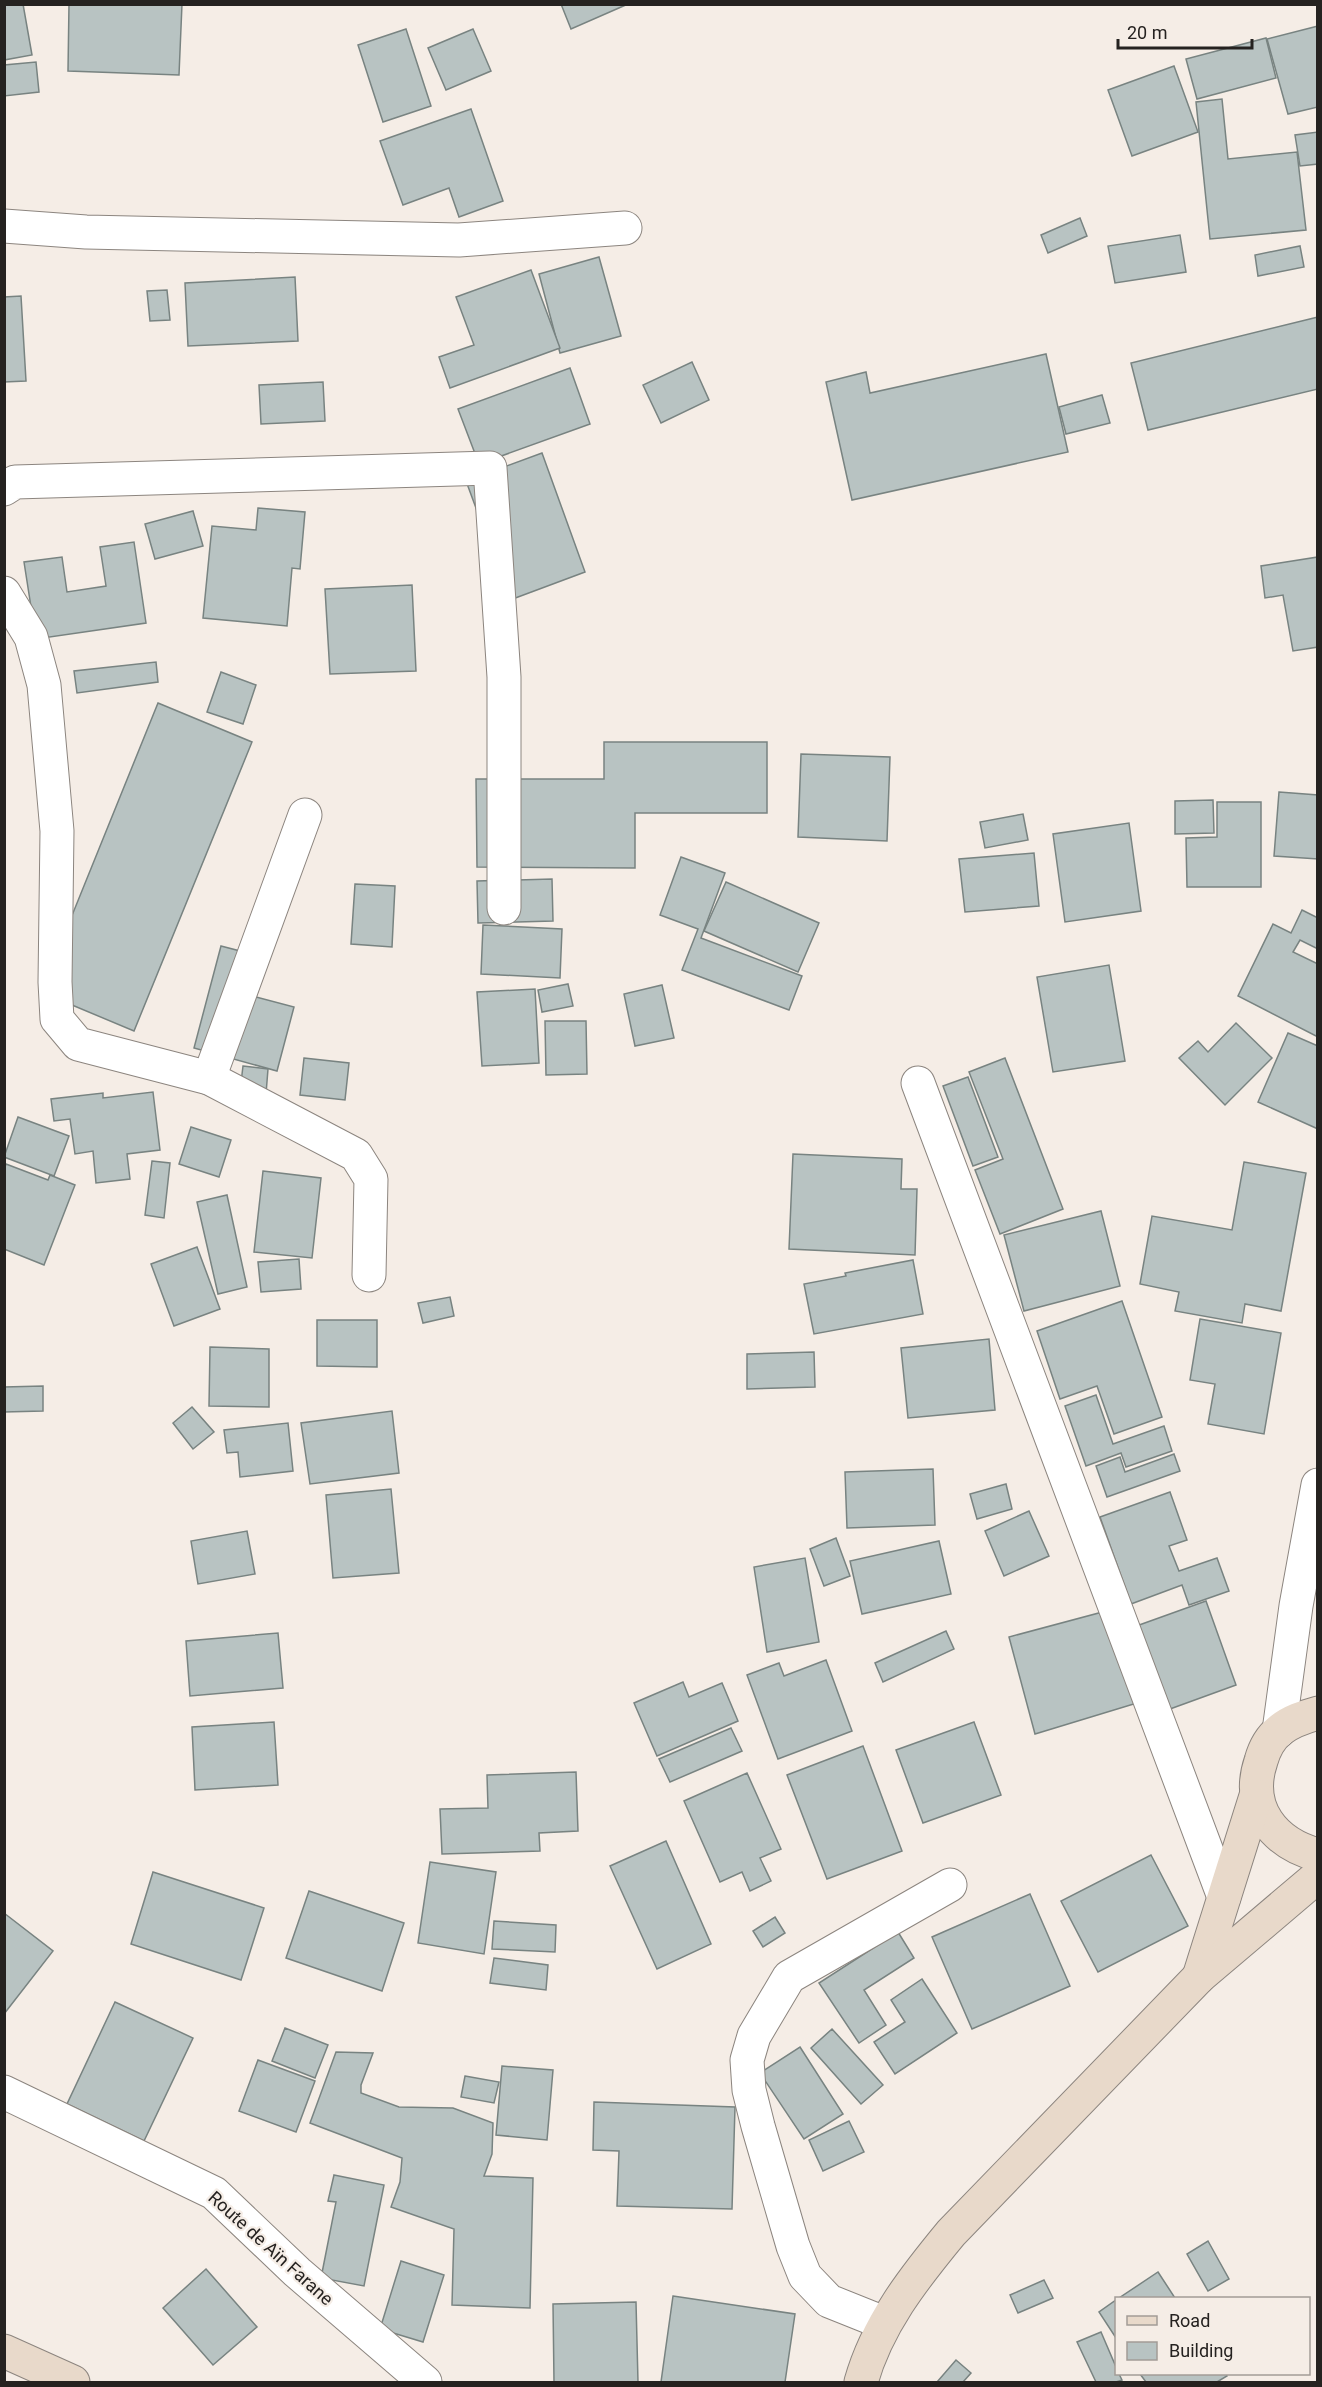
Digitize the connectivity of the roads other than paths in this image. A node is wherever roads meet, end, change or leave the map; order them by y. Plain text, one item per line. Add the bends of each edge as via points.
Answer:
1 (4, 226) edge
2 (625, 228) dead end
3 (4, 489) edge
4 (4, 593) edge
5 (305, 815) dead end
6 (504, 908) dead end
7 (209, 1078) junction
8 (918, 1083) dead end
9 (369, 1275) dead end
10 (1317, 1485) edge
11 (1317, 1713) edge
12 (1279, 1731) junction
13 (1257, 1796) junction
14 (1317, 1855) edge
15 (1317, 1875) edge
16 (950, 1885) dead end
17 (1224, 1897) junction
18 (1199, 1977) junction
19 (4, 2092) edge
20 (884, 2323) junction
21 (4, 2351) edge
22 (73, 2382) edge
23 (425, 2382) edge
24 (861, 2382) edge

1 - 2 street via 86,232 459,240
3 - 6 street via 15,482 490,468 504,677
4 - 7 street via 31,637 44,685 57,831 57,1018 78,1044
5 - 7 street
7 - 9 street via 356,1155 371,1179
8 - 17 street
10 - 12 street
11 - 12 street via 1299,1718
12 - 13 street via 1265,1749 1257,1772
13 - 14 street via 1264,1818 1279,1837 1298,1850
13 - 17 street
15 - 18 street
16 - 20 street via 789,1977 754,2036 747,2060 758,2126 805,2276 829,2301
17 - 18 street
18 - 20 street via 951,2233
19 - 23 street, Route de Aïn Farane via 214,2193 297,2272
20 - 24 street
21 - 22 street

